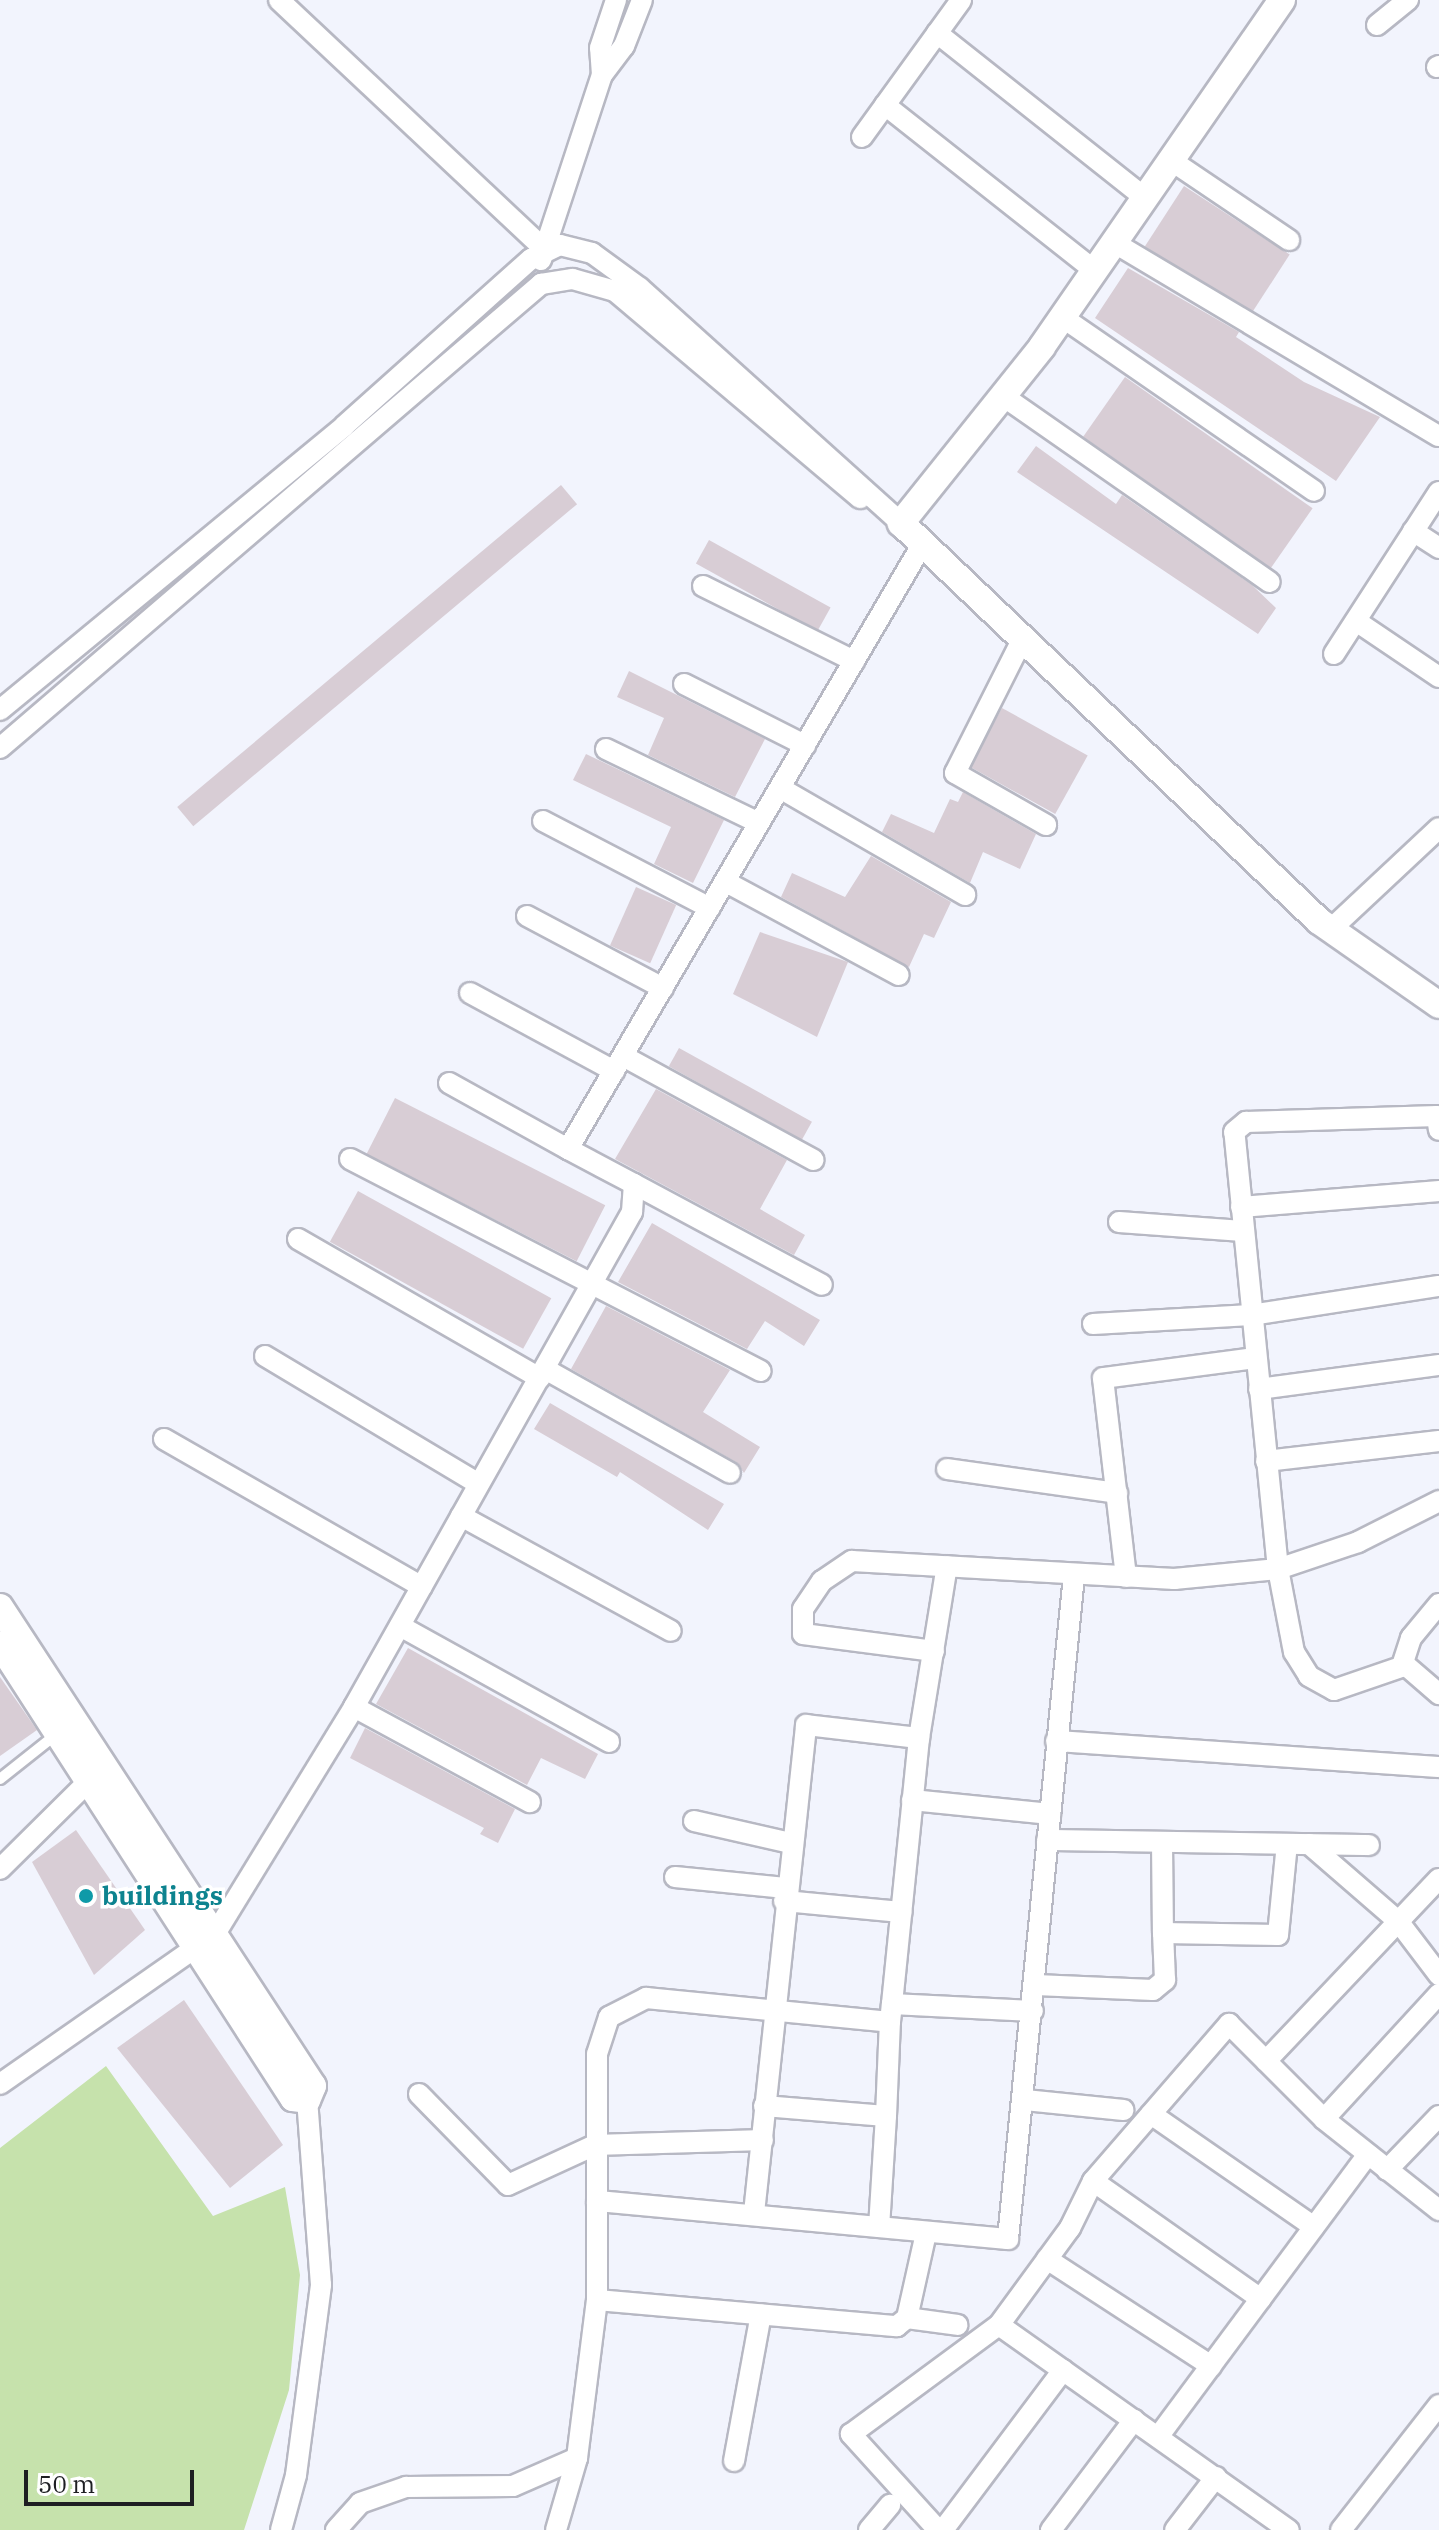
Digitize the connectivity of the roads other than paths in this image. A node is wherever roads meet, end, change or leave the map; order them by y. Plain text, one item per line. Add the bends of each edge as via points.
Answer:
1 (279, 0) edge
2 (616, 0) edge
3 (642, 0) edge
4 (961, 0) edge
5 (1282, 0) edge
6 (1408, 0) edge
7 (1377, 25) dead end
8 (937, 33) junction
9 (602, 75) junction
10 (885, 105) junction
11 (862, 137) dead end
12 (1169, 159) junction
13 (1143, 196) junction
14 (1289, 240) dead end
15 (1113, 242) junction
16 (544, 249) junction
17 (1094, 270) junction
18 (534, 289) junction
19 (1062, 317) junction
20 (1003, 396) junction
21 (1439, 436) edge
22 (1314, 491) dead end
23 (1439, 492) edge
24 (892, 515) junction
25 (1413, 531) junction
26 (922, 545) junction
27 (1439, 548) edge
28 (1270, 582) dead end
29 (703, 586) dead end
30 (1356, 621) junction
31 (1022, 640) junction
32 (1334, 654) dead end
33 (854, 661) junction
34 (1439, 677) edge
35 (684, 684) dead end
36 (0, 710) edge
37 (805, 745) junction
38 (0, 748) edge
39 (606, 749) dead end
40 (780, 788) junction
41 (543, 821) dead end
42 (759, 823) junction
43 (1046, 825) dead end
44 (1439, 828) edge
45 (726, 882) junction
46 (965, 895) dead end
47 (710, 908) junction
48 (527, 916) dead end
49 (1318, 919) junction
50 (899, 975) dead end
51 (663, 988) junction
52 (470, 993) dead end
53 (1439, 1005) edge
54 (618, 1064) junction
55 (449, 1083) dead end
56 (1438, 1120) edge
57 (568, 1149) junction
58 (350, 1159) dead end
59 (814, 1160) dead end
60 (634, 1184) junction
61 (1439, 1191) edge
62 (1241, 1207) junction
63 (1119, 1222) dead end
64 (1243, 1231) junction
65 (298, 1239) dead end
66 (594, 1282) junction
67 (822, 1285) dead end
68 (1439, 1286) edge
69 (1251, 1315) junction
70 (1093, 1324) dead end
71 (265, 1356) dead end
72 (1255, 1358) junction
73 (1439, 1365) edge
74 (761, 1371) dead end
75 (542, 1374) junction
76 (1259, 1389) junction
77 (164, 1439) dead end
78 (1439, 1441) edge
79 (1266, 1461) junction
80 (947, 1469) dead end
81 (730, 1473) dead end
82 (479, 1484) junction
83 (1117, 1493) junction
84 (1439, 1501) edge
85 (461, 1516) junction
86 (947, 1566) junction
87 (1278, 1569) junction
88 (1074, 1576) junction
89 (1126, 1577) junction
90 (422, 1587) junction
91 (1439, 1604) edge
92 (0, 1607) edge
93 (400, 1626) junction
94 (671, 1631) dead end
95 (11, 1648) edge
96 (934, 1651) junction
97 (1404, 1666) junction
98 (1439, 1694) edge
99 (354, 1707) junction
100 (58, 1732) junction
101 (919, 1738) junction
102 (1056, 1741) junction
103 (609, 1742) dead end
104 (1439, 1767) edge
105 (0, 1779) edge
106 (89, 1781) junction
107 (912, 1800) junction
108 (530, 1802) dead end
109 (1050, 1814) junction
110 (694, 1821) dead end
111 (1047, 1840) junction
112 (1162, 1842) junction
113 (791, 1843) junction
114 (1287, 1844) junction
115 (1309, 1844) junction
116 (1369, 1845) dead end
117 (0, 1869) edge
118 (675, 1877) dead end
119 (1439, 1879) edge
120 (784, 1895) junction
121 (901, 1912) junction
122 (1398, 1921) junction
123 (1163, 1933) junction
124 (206, 1941) junction
125 (1439, 1975) edge
126 (1036, 1985) junction
127 (1439, 1994) edge
128 (772, 2010) junction
129 (1033, 2011) junction
130 (891, 2013) junction
131 (1266, 2061) junction
132 (0, 2084) edge
133 (419, 2094) dead end
134 (307, 2100) joint
135 (1025, 2100) junction
136 (764, 2106) junction
137 (1123, 2110) dead end
138 (1151, 2114) junction
139 (886, 2116) junction
140 (1439, 2116) edge
141 (1324, 2119) junction
142 (763, 2140) junction
143 (595, 2145) junction
144 (1368, 2154) junction
145 (1387, 2170) junction
146 (1093, 2181) junction
147 (597, 2201) junction
148 (1439, 2210) edge
149 (754, 2213) junction
150 (879, 2227) junction
151 (1314, 2227) junction
152 (926, 2233) junction
153 (1047, 2259) junction
154 (1261, 2299) junction
155 (597, 2300) junction
156 (761, 2314) junction
157 (907, 2318) junction
158 (958, 2325) dead end
159 (999, 2325) junction
160 (1211, 2366) junction
161 (1063, 2370) junction
162 (1439, 2405) edge
163 (1134, 2420) junction
164 (1158, 2437) junction
165 (577, 2458) junction
166 (734, 2461) dead end
167 (1216, 2477) junction
168 (890, 2505) dead end
169 (1284, 2529) edge
170 (281, 2530) edge
171 (336, 2530) edge
172 (556, 2530) edge
173 (869, 2530) edge
174 (940, 2530) edge
175 (1051, 2530) edge
176 (1175, 2530) edge
177 (1341, 2530) edge

1 - 16 street
2 - 9 street via 600,48
3 - 9 street via 624,46
4 - 8 street
5 - 12 street
6 - 7 street
8 - 10 street
8 - 13 street
9 - 16 street
10 - 11 street
10 - 17 street
12 - 13 street
12 - 14 street
13 - 15 street
15 - 17 street
15 - 21 street
16 - 18 street
16 - 24 street via 577,248 619,271
16 - 36 street via 344,426
17 - 19 street
18 - 24 street via 573,279 615,291 864,501
18 - 38 street
19 - 20 street
19 - 22 street
20 - 24 street
20 - 28 street
23 - 25 street
24 - 26 street
25 - 27 street
25 - 30 street
26 - 31 street
26 - 33 street
29 - 33 street
30 - 32 street
30 - 34 street
31 - 43 street via 955,773
31 - 49 street
33 - 37 street
35 - 37 street
37 - 40 street
39 - 42 street
40 - 42 street
40 - 46 street
41 - 47 street
42 - 45 street
44 - 49 street
45 - 47 street
45 - 50 street
47 - 51 street
48 - 51 street
49 - 53 street
51 - 54 street
52 - 54 street
54 - 57 street
54 - 59 street
55 - 57 street
56 - 62 street via 1237,1126
57 - 60 street
58 - 66 street
60 - 66 street via 632,1212
60 - 67 street
61 - 62 street
62 - 64 street
63 - 64 street
64 - 69 street
65 - 75 street
66 - 74 street
66 - 75 street
68 - 69 street
69 - 70 street
69 - 72 street
71 - 82 street
72 - 76 street
72 - 83 street via 1103,1378
73 - 76 street
75 - 81 street
75 - 82 street
76 - 79 street
77 - 90 street
78 - 79 street
79 - 87 street
80 - 83 street
82 - 85 street
83 - 89 street
84 - 87 street via 1358,1542
85 - 90 street
85 - 94 street
86 - 88 street
86 - 96 street
86 - 96 street via 844,1562 822,1581 802,1617 803,1634
87 - 89 street
87 - 97 street via 1297,1661 1321,1686 1349,1688
88 - 89 street
88 - 102 street
90 - 93 street
91 - 97 street via 1411,1638
92 - 95 street
93 - 99 street
93 - 103 street
95 - 100 street
95 - 124 street
96 - 101 street
97 - 98 street
99 - 108 street
99 - 124 street
100 - 105 lane
100 - 106 street
101 - 107 street
101 - 113 street via 806,1725
102 - 104 street
102 - 109 street
106 - 117 street
106 - 124 street
107 - 109 street
107 - 121 street
109 - 111 street
110 - 113 street
111 - 112 street
111 - 126 street
112 - 114 street
112 - 123 street
113 - 120 street
114 - 115 street
114 - 123 street via 1278,1935
115 - 116 street
115 - 122 street
118 - 120 street
119 - 122 street
120 - 121 street
120 - 128 street
121 - 130 street
122 - 125 street
122 - 131 street
123 - 126 street via 1165,1980 1153,1990
124 - 132 street
124 - 134 street via 293,2098
126 - 129 street
127 - 141 street
128 - 130 street
128 - 136 street
128 - 143 street via 646,1998 620,2008 602,2030 597,2054
129 - 130 street
129 - 135 street
130 - 139 street
131 - 138 street via 1229,2024
131 - 141 street
133 - 143 street via 502,2184
134 - 170 street via 321,2285 296,2475
135 - 137 street
135 - 152 street via 1008,2239
136 - 139 street
136 - 142 street
138 - 146 street
138 - 151 street
139 - 150 street
140 - 145 street
141 - 144 street
142 - 143 street
142 - 149 street
143 - 147 street
144 - 145 street
144 - 151 street
145 - 148 street
146 - 153 street
146 - 154 street
147 - 149 street
147 - 155 street
149 - 150 street
150 - 152 street
151 - 154 street
152 - 157 street
153 - 159 street
153 - 160 street
154 - 160 street
155 - 156 street
155 - 165 street
156 - 157 street via 897,2326
156 - 166 street
157 - 158 street
159 - 161 street
159 - 174 street via 851,2434
160 - 164 street
161 - 163 street
161 - 174 street
162 - 177 street
163 - 164 street
163 - 175 street
164 - 167 street
165 - 171 street via 513,2486 406,2487 360,2503
165 - 172 street
167 - 169 street
167 - 176 street
168 - 173 street

